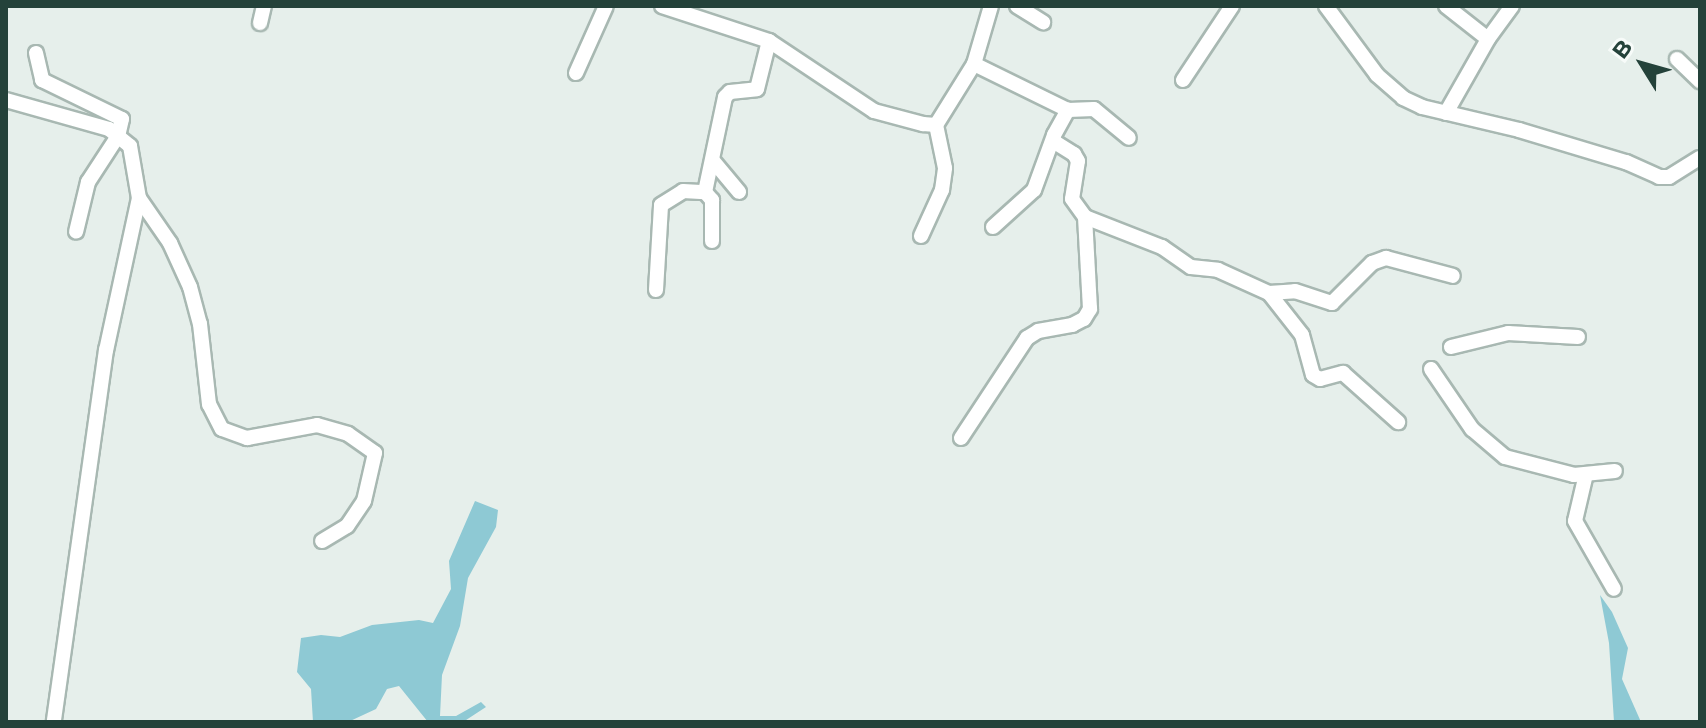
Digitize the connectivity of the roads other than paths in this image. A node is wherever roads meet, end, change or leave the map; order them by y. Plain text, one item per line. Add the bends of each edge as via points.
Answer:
1 (264, 6) edge
2 (606, 6) edge
3 (662, 6) edge
4 (991, 6) edge
5 (1017, 6) edge
6 (1232, 6) edge
7 (1326, 6) edge
8 (1446, 6) edge
9 (1512, 6) edge
10 (1043, 22) dead end
11 (260, 23) dead end
12 (1488, 39) junction
13 (769, 41) junction
14 (36, 53) dead end
15 (1677, 59) dead end
16 (974, 64) junction
17 (576, 73) dead end
18 (1183, 80) dead end
19 (1700, 81) edge
20 (6, 100) edge
21 (1068, 110) junction
22 (1446, 113) junction
23 (936, 125) junction
24 (118, 136) junction
25 (1129, 138) dead end
26 (1053, 141) junction
27 (1700, 158) edge
28 (714, 162) junction
29 (705, 192) junction
30 (739, 192) dead end
31 (139, 198) junction
32 (1085, 217) junction
33 (993, 227) dead end
34 (76, 232) dead end
35 (921, 236) dead end
36 (712, 241) dead end
37 (1453, 276) dead end
38 (656, 290) dead end
39 (1269, 293) junction
40 (1578, 337) dead end
41 (1451, 347) dead end
42 (1431, 369) dead end
43 (1398, 422) dead end
44 (961, 438) dead end
45 (1615, 471) dead end
46 (1586, 474) junction
47 (322, 541) dead end
48 (1614, 589) dead end
49 (54, 722) edge

1 - 11 street
2 - 17 street
3 - 13 street
4 - 16 street
5 - 10 street
6 - 18 street
7 - 22 street via 1390,89
8 - 12 street
9 - 12 street
12 - 22 street
13 - 23 street via 860,104
13 - 28 street via 757,89 725,97
14 - 24 street via 42,80 120,115
15 - 19 street
16 - 21 street
16 - 23 street
20 - 24 street
21 - 25 street via 1094,109
21 - 26 street
22 - 27 street via 1626,162 1659,177 1669,177
23 - 35 street via 945,168 942,190
24 - 31 street via 130,146
24 - 34 street via 88,182
26 - 32 street via 1078,161 1072,199
26 - 33 street via 1034,190
28 - 29 street
28 - 30 street
29 - 36 street via 712,200
29 - 38 street via 683,191 661,205
31 - 47 street via 170,243 190,287 209,404 222,429 247,438 317,425 348,434 375,453 364,501 347,526
31 - 49 street via 106,350
32 - 39 street via 1162,247 1191,267 1218,270
32 - 44 street via 1090,309 1072,325 1027,338
37 - 39 street via 1386,258 1372,263 1332,303 1295,291
39 - 43 street via 1302,335 1313,375 1320,379 1343,373
40 - 41 street via 1508,333
42 - 46 street via 1472,429 1505,457
45 - 46 street
46 - 48 street via 1575,521

